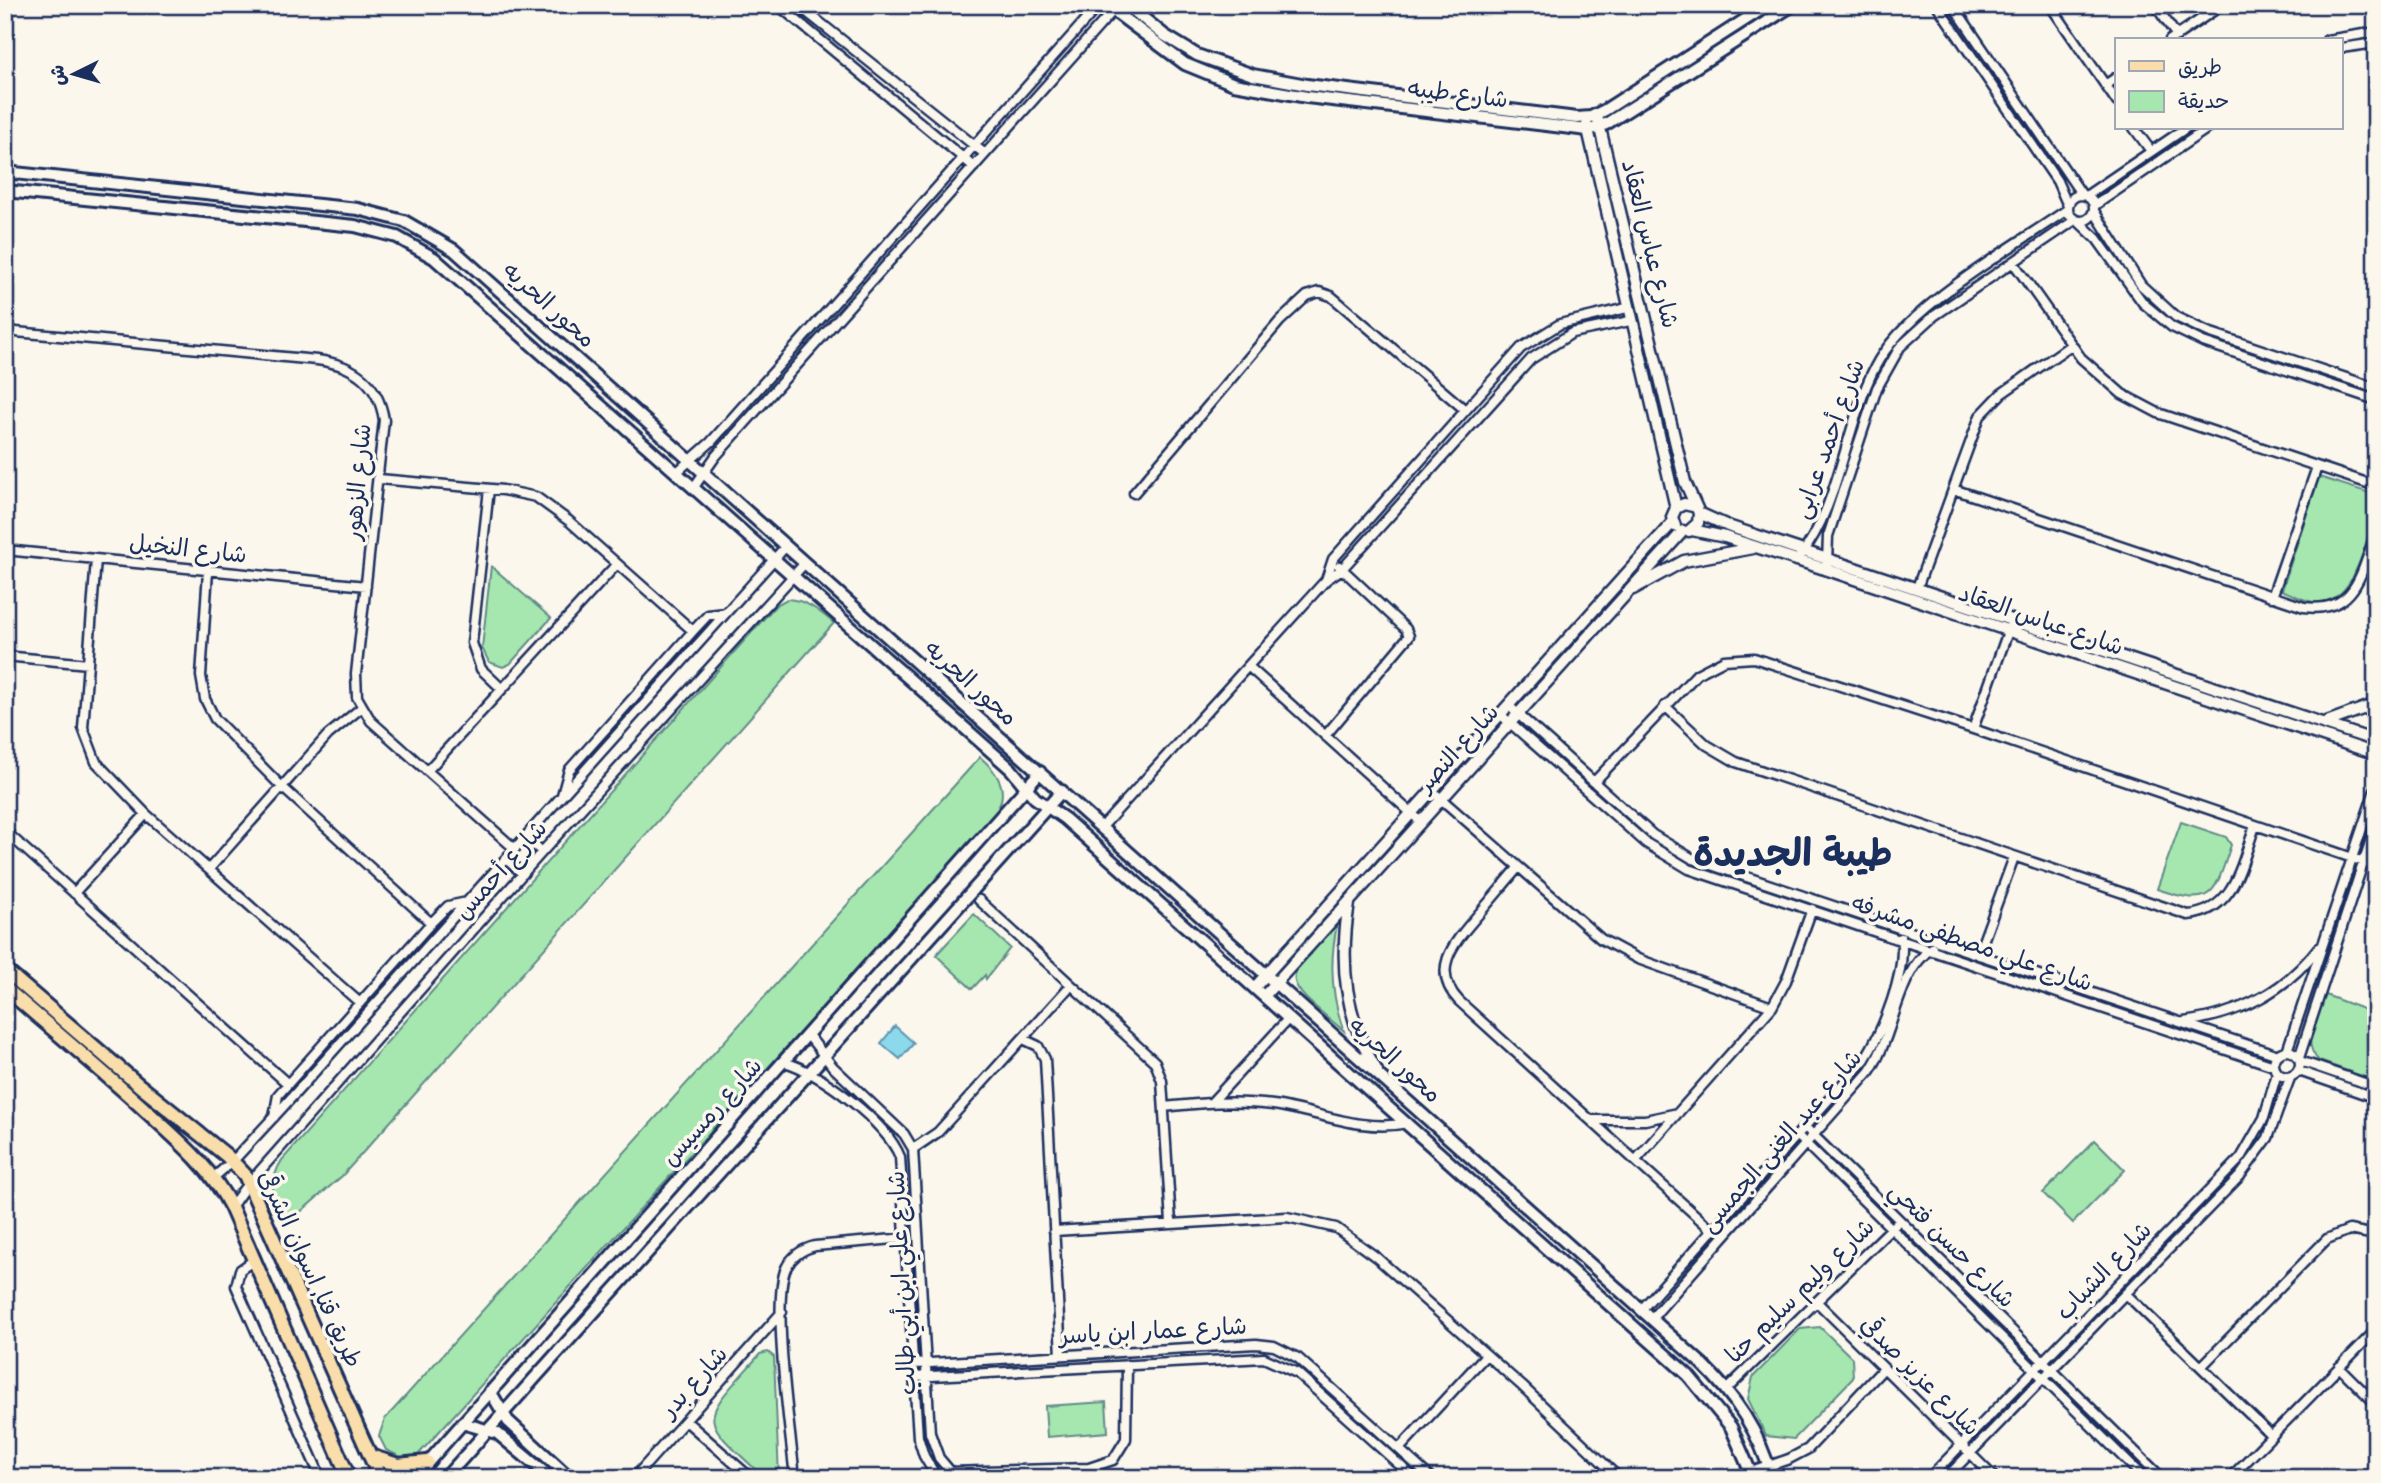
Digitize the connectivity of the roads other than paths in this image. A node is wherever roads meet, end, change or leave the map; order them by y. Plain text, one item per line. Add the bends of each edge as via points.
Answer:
1 (778, 5) edge
2 (798, 5) edge
3 (1098, 5) edge
4 (1126, 5) edge
5 (1768, 5) edge
6 (1793, 5) edge
7 (1937, 5) edge
8 (2050, 5) edge
9 (2155, 5) edge
10 (2222, 5) edge
11 (1955, 6) edge
12 (1112, 7) edge
13 (1944, 15) junction
14 (2376, 32) edge
15 (2173, 38) edge
16 (2339, 38) edge
17 (2376, 43) edge
18 (2342, 48) edge
19 (2115, 78) edge
20 (2105, 85) junction
21 (2115, 99) edge
22 (1591, 116) junction
23 (1594, 129) junction
24 (2135, 130) edge
25 (2183, 130) edge
26 (2205, 130) edge
27 (974, 145) junction
28 (2151, 151) junction
29 (985, 154) junction
30 (963, 157) junction
31 (974, 167) junction
32 (5, 172) edge
33 (5, 191) edge
34 (2084, 196) junction
35 (2068, 208) junction
36 (2094, 209) junction
37 (2076, 221) junction
38 (2012, 262) junction
39 (1627, 307) junction
40 (1630, 321) junction
41 (5, 331) edge
42 (2071, 345) junction
43 (2376, 388) edge
44 (2376, 400) edge
45 (1464, 409) junction
46 (691, 461) junction
47 (2317, 467) junction
48 (677, 472) junction
49 (703, 472) junction
50 (379, 479) junction
51 (2376, 486) edge
52 (694, 488) junction
53 (489, 489) junction
54 (1953, 489) junction
55 (1134, 494) dead end
56 (1676, 508) junction
57 (1696, 510) junction
58 (1673, 522) junction
59 (1687, 530) junction
60 (2376, 533) edge
61 (786, 545) junction
62 (1758, 548) junction
63 (5, 550) edge
64 (1804, 551) junction
65 (96, 559) junction
66 (774, 559) junction
67 (1333, 559) junction
68 (1797, 560) junction
69 (805, 563) junction
70 (617, 564) junction
71 (1827, 564) junction
72 (1342, 569) junction
73 (208, 570) junction
74 (793, 576) junction
75 (1326, 580) junction
76 (366, 586) junction
77 (1917, 588) junction
78 (1623, 594) junction
79 (2272, 597) junction
80 (726, 612) junction
81 (2012, 620) junction
82 (693, 631) junction
83 (2008, 632) junction
84 (5, 656) edge
85 (88, 664) junction
86 (1248, 666) junction
87 (502, 689) junction
88 (2376, 704) edge
89 (1509, 706) junction
90 (1665, 706) junction
91 (360, 708) junction
92 (1517, 713) junction
93 (1500, 715) junction
94 (1509, 723) junction
95 (2324, 723) junction
96 (1973, 729) junction
97 (1325, 736) junction
98 (2376, 741) edge
99 (2376, 754) edge
100 (426, 771) junction
101 (1040, 772) junction
102 (1594, 782) junction
103 (281, 786) junction
104 (1026, 787) junction
105 (2376, 787) edge
106 (1432, 790) junction
107 (1062, 791) junction
108 (562, 795) junction
109 (1440, 799) junction
110 (1046, 807) junction
111 (1411, 813) junction
112 (146, 814) junction
113 (1420, 821) junction
114 (2376, 824) edge
115 (2255, 826) junction
116 (1102, 827) junction
117 (5, 831) edge
118 (526, 837) junction
119 (1122, 845) junction
120 (515, 849) junction
121 (542, 852) junction
122 (2014, 857) junction
123 (1110, 858) junction
124 (2352, 858) junction
125 (506, 859) junction
126 (2363, 862) junction
127 (2376, 866) edge
128 (209, 869) junction
129 (1517, 869) junction
130 (523, 874) junction
131 (1340, 892) junction
132 (74, 893) junction
133 (979, 900) dead end
134 (1349, 901) junction
135 (467, 902) junction
136 (1812, 909) junction
137 (431, 923) junction
138 (1898, 929) junction
139 (1901, 941) junction
140 (1941, 943) junction
141 (2322, 943) junction
142 (1928, 950) junction
143 (1978, 955) junction
144 (5, 970) edge
145 (1267, 974) junction
146 (1277, 983) junction
147 (1071, 985) junction
148 (1256, 986) junction
149 (5, 988) edge
150 (1265, 995) junction
151 (360, 1003) junction
152 (1772, 1007) junction
153 (1289, 1018) junction
154 (2182, 1022) junction
155 (808, 1035) junction
156 (1023, 1039) junction
157 (2283, 1053) junction
158 (823, 1055) junction
159 (2300, 1060) junction
160 (784, 1062) junction
161 (2275, 1069) junction
162 (808, 1070) junction
163 (1377, 1071) junction
164 (2299, 1071) junction
165 (2290, 1078) junction
166 (288, 1084) junction
167 (2376, 1087) edge
168 (2376, 1098) edge
169 (1212, 1102) junction
170 (1164, 1107) junction
171 (1678, 1113) junction
172 (274, 1118) junction
173 (1592, 1120) junction
174 (1407, 1122) junction
175 (1809, 1131) junction
176 (1802, 1140) junction
177 (913, 1149) junction
178 (1636, 1160) junction
179 (233, 1161) junction
180 (214, 1177) junction
181 (250, 1182) junction
182 (231, 1208) junction
183 (1899, 1220) junction
184 (1171, 1223) junction
185 (1891, 1228) junction
186 (1054, 1231) junction
187 (1713, 1231) junction
188 (2376, 1235) edge
189 (906, 1238) junction
190 (254, 1259) junction
191 (2126, 1294) junction
192 (1817, 1302) junction
193 (1642, 1310) junction
194 (782, 1312) junction
195 (1652, 1318) junction
196 (2376, 1330) edge
197 (1061, 1355) junction
198 (1486, 1355) junction
199 (2043, 1362) junction
200 (926, 1363) junction
201 (913, 1364) junction
202 (1127, 1365) junction
203 (2202, 1367) junction
204 (2339, 1367) junction
205 (1884, 1368) junction
206 (2035, 1370) junction
207 (2051, 1370) junction
208 (926, 1376) junction
209 (914, 1377) junction
210 (2043, 1378) junction
211 (1727, 1389) junction
212 (490, 1391) junction
213 (2376, 1404) edge
214 (501, 1413) junction
215 (686, 1421) junction
216 (461, 1423) junction
217 (488, 1428) junction
218 (2272, 1436) junction
219 (1961, 1444) junction
220 (1399, 1449) junction
221 (1970, 1453) junction
222 (370, 1456) junction
223 (427, 1462) junction
224 (1770, 1472) edge
225 (1009, 1474) edge
226 (953, 1475) edge
227 (1752, 1475) edge
228 (321, 1478) edge
229 (349, 1478) edge
230 (380, 1478) edge
231 (414, 1478) edge
232 (445, 1478) edge
233 (551, 1478) edge
234 (570, 1478) edge
235 (634, 1478) edge
236 (751, 1478) edge
237 (795, 1478) edge
238 (937, 1478) edge
239 (1414, 1478) edge
240 (1431, 1478) edge
241 (1619, 1478) edge
242 (1929, 1478) edge
243 (1945, 1478) edge
244 (1995, 1478) edge
245 (2144, 1478) edge
246 (2162, 1478) edge
247 (2231, 1478) edge

1 - 30 street
2 - 27 street
3 - 27 street
4 - 22 main road, شارع طيبه via 1197,55 1253,75 1326,88
5 - 22 main road
6 - 23 main road
7 - 13 street
8 - 20 street
9 - 15 street
10 - 15 street
11 - 13 street
11 - 34 street
12 - 23 main road, شارع طيبه via 1185,64 1234,84 1297,96
12 - 29 street
13 - 35 street via 2057,181
14 - 16 street
17 - 18 street
19 - 20 street
20 - 21 street
22 - 23 street, شارع عباس العقاد
23 - 39 street, شارع عباس العقاد
23 - 57 street, شارع عباس العقاد
24 - 28 street
25 - 28 street
26 - 36 street
27 - 29 street
27 - 30 street
28 - 34 street
29 - 31 street
30 - 31 street
30 - 46 street
31 - 49 street
32 - 46 main road, محور الحريه via 346,207 404,221 435,236 472,264
33 - 48 main road, محور الحريه via 355,226 397,237 459,277
34 - 35 street via 2071,200
34 - 36 street
35 - 37 street
35 - 64 street, شارع أحمد عرابى via 1915,315 1891,340 1874,369 1823,515
36 - 37 street via 2088,220
36 - 43 street via 2105,234 2141,285 2176,317
37 - 38 street, شارع أحمد عرابى
37 - 44 street via 2097,239 2143,303 2172,327 2203,342
38 - 42 street
38 - 71 street, شارع أحمد عرابى via 1921,325 1891,360 1877,388 1831,527
39 - 40 street, شارع عباس العقاد
39 - 45 street via 1575,319 1533,339
40 - 56 street, شارع عباس العقاد
40 - 72 street via 1572,333 1531,359
41 - 50 street, شارع الزهور via 345,366 368,381 382,406
42 - 47 street via 2110,386 2146,407
42 - 54 street via 1986,408
45 - 55 street via 1331,296 1313,293 1258,344
45 - 67 street
46 - 48 street
46 - 49 main road, محور الحريه
47 - 51 street
47 - 79 street
48 - 52 main road, محور الحريه
49 - 52 street
49 - 61 main road, محور الحريه
50 - 53 street
50 - 76 street, شارع الزهور
52 - 66 main road, محور الحريه
53 - 70 street via 526,494 546,503
53 - 87 street via 472,643 481,668
54 - 77 street
54 - 79 street
56 - 57 street via 1684,504
56 - 58 street
57 - 59 street via 1698,523
57 - 64 street, شارع عباس العقاد via 1728,526
58 - 59 street
58 - 89 street, شارع النصر
59 - 62 street, شارع عباس العقاد
59 - 78 street, شارع النصر
60 - 79 street via 2354,590 2344,601 2318,609
61 - 66 street, شارع أحمس
61 - 69 main road, محور الحريه
62 - 68 street, شارع عباس العقاد
62 - 78 street via 1684,561
63 - 65 street, شارع النخيل
64 - 68 street, شارع أحمد عرابى
64 - 71 street, شارع عباس العقاد
65 - 73 street, شارع النخيل
65 - 85 street
66 - 74 main road, محور الحريه
66 - 80 street, شارع أحمس
67 - 72 street
67 - 75 street
68 - 71 street, شارع عباس العقاد
69 - 74 street, شارع أحمس
69 - 101 main road, محور الحريه
70 - 82 street
70 - 87 street
71 - 77 street, شارع عباس العقاد
71 - 83 street, شارع عباس العقاد
72 - 75 street
72 - 97 street via 1409,636
73 - 76 street, شارع النخيل
73 - 103 street via 201,676 205,699 222,728
74 - 104 main road, محور الحريه
74 - 121 street, شارع أحمس
75 - 86 street
76 - 91 street, شارع الزهور via 356,674
77 - 81 street, شارع عباس العقاد
78 - 92 street, شارع النصر
80 - 82 street via 708,615
80 - 108 street, شارع أحمس
81 - 83 street
81 - 95 street, شارع عباس العقاد
82 - 108 street via 569,770
83 - 96 street
83 - 99 street, شارع عباس العقاد
84 - 85 street
85 - 112 street via 83,728 89,751 102,771
86 - 97 street
86 - 116 street
87 - 100 street
88 - 95 street
89 - 92 street, شارع علي مصطفى مشرفه
89 - 93 street, شارع النصر
90 - 96 street via 1710,666 1754,658
90 - 102 street
90 - 122 street via 1707,745 1736,762
91 - 100 street
91 - 103 street
92 - 94 street, شارع النصر
92 - 102 street, شارع علي مصطفى مشرفه
93 - 94 street, شارع علي مصطفى مشرفه
93 - 106 street, شارع النصر
94 - 109 street, شارع النصر
94 - 136 street, شارع علي مصطفى مشرفه via 1667,857 1700,873
95 - 98 street, شارع عباس العقاد
96 - 115 street
97 - 111 street
100 - 120 street
101 - 104 main road, شارع رمسيس
101 - 107 main road, محور الحريه
102 - 138 street, شارع علي مصطفى مشرفه via 1653,835 1683,854
103 - 128 street
103 - 137 street
104 - 110 main road, محور الحريه
104 - 155 main road, شارع رمسيس
105 - 124 street
106 - 109 street
106 - 111 street, شارع النصر
107 - 110 main road, شارع رمسيس
107 - 116 main road, محور الحريه
108 - 118 street, شارع أحمس
109 - 113 street, شارع النصر
109 - 129 street
110 - 123 main road, محور الحريه
110 - 158 main road, شارع رمسيس
111 - 113 street
111 - 131 street, شارع النصر
112 - 128 street
112 - 132 street
113 - 134 street, شارع النصر
114 - 126 street
115 - 122 street via 2231,892 2200,914 2175,912
115 - 124 street
116 - 119 main road, محور الحريه
117 - 132 street
118 - 120 street, شارع أحمس
118 - 121 street
119 - 123 main road
119 - 145 main road, محور الحريه
120 - 125 street, شارع أحمس
121 - 130 street, شارع أحمس
122 - 143 street
123 - 148 main road, محور الحريه
124 - 126 street
124 - 141 street
125 - 130 street
125 - 135 street, شارع أحمس
126 - 127 street
126 - 159 street
128 - 151 street
129 - 152 street via 1612,947
129 - 173 street via 1448,952 1447,985 1459,1001
130 - 181 street, شارع أحمس
131 - 134 street
131 - 145 street, شارع النصر
132 - 166 street
133 - 147 street
134 - 146 street, شارع النصر
134 - 163 street via 1343,948 1345,990 1357,1032
135 - 137 street via 448,905
135 - 172 street, شارع أحمس
136 - 139 street, شارع علي مصطفى مشرفه
136 - 152 street
137 - 151 street
138 - 139 street, شارع عبد الغنى الجمسى
138 - 140 street, شارع علي مصطفى مشرفه
139 - 142 street, شارع علي مصطفى مشرفه
139 - 175 street, شارع عبد الغنى الجمسى via 1899,975 1875,1042
140 - 142 street, شارع عبد الغنى الجمسى
140 - 143 street, شارع علي مصطفى مشرفه
141 - 154 street via 2295,974 2262,999 2231,1012
141 - 157 street
142 - 161 street, شارع علي مصطفى مشرفه
142 - 175 street, شارع عبد الغنى الجمسى via 1913,967 1875,1064
143 - 154 street, شارع علي مصطفى مشرفه
144 - 179 main road, طريق قنا, اسوان الشرقى
145 - 146 main road, محور الحريه
145 - 148 street, شارع النصر
146 - 150 street, شارع النصر
146 - 163 main road, محور الحريه
147 - 156 street
147 - 170 street via 1149,1053 1159,1071
148 - 150 main road, محور الحريه
149 - 180 main road, طريق قنا, اسوان الشرقى via 131,1097
150 - 153 main road, محور الحريه
151 - 166 street
152 - 171 street
153 - 169 street
153 - 174 main road, محور الحريه
154 - 157 street, شارع علي مصطفى مشرفه
155 - 158 street, شارع علي ابن أبي طالب
155 - 160 main road, شارع رمسيس
156 - 177 street via 938,1132
156 - 186 street via 1038,1046 1045,1059
157 - 159 street, شارع علي مصطفى مشرفه
157 - 161 street, شارع الشباب
158 - 162 main road, شارع رمسيس
158 - 177 street, شارع علي ابن أبي طالب via 905,1134
159 - 164 street
159 - 167 street
160 - 162 street, شارع علي ابن أبي طالب
160 - 212 main road, شارع رمسيس
161 - 165 street, شارع علي مصطفى مشرفه
161 - 199 street, شارع الشباب via 2264,1118 2242,1158
162 - 189 street, شارع علي ابن أبي طالب via 884,1132 897,1149
162 - 214 main road, شارع رمسيس
163 - 193 main road, محور الحريه
164 - 165 street
164 - 168 street
165 - 191 street, شارع الشباب via 2275,1124 2250,1164
166 - 172 street via 275,1101
169 - 170 street
169 - 174 street via 1270,1105 1372,1126
170 - 184 street
171 - 173 street via 1644,1121
171 - 178 street
172 - 179 street, شارع أحمس
173 - 178 street
174 - 227 main road, محور الحريه via 1698,1384 1731,1427
175 - 176 street, شارع عبد الغنى الجمسى
175 - 183 street, شارع حسن فتحي
176 - 185 street, شارع حسن فتحي
176 - 187 street, شارع عبد الغنى الجمسى
176 - 195 street, شارع عبد الغنى الجمسى
177 - 200 street, شارع علي ابن أبي طالب
178 - 187 street
179 - 180 street, شارع أحمس
179 - 181 main road, طريق قنا, اسوان الشرقى
180 - 182 main road, طريق قنا, اسوان الشرقى
181 - 182 street, شارع أحمس
181 - 222 main road, طريق قنا, اسوان الشرقى
182 - 190 main road, طريق قنا, اسوان الشرقى
183 - 185 street, شارع وليم سليم حنا
183 - 199 street, شارع حسن فتحي
184 - 186 street
184 - 198 street via 1287,1217 1336,1228 1365,1247
185 - 192 street, شارع وليم سليم حنا
185 - 206 street, شارع حسن فتحي
186 - 197 street
187 - 193 street, شارع عبد الغنى الجمسى
188 - 203 street via 2348,1230 2327,1239
189 - 194 street via 801,1251 784,1275
189 - 201 street, شارع علي ابن أبي طالب
190 - 228 street via 240,1270 236,1286
190 - 229 main road, طريق قنا, اسوان الشرقى
191 - 203 street
191 - 207 street, شارع الشباب
192 - 205 street, شارع عزيز صدقي
192 - 211 street, شارع وليم سليم حنا
193 - 195 main road, محور الحريه
194 - 215 street, شارع بدر
194 - 237 street
195 - 211 main road, محور الحريه
196 - 204 street
197 - 200 street, شارع عمار ابن ياسر
197 - 220 street, شارع عمار ابن ياسر via 1274,1346 1305,1364
198 - 220 street
198 - 241 street
199 - 206 street, شارع الشباب
199 - 207 street, شارع حسن فتحي
200 - 201 street, شارع عمار ابن ياسر
200 - 208 street, شارع علي ابن أبي طالب
201 - 209 street, شارع علي ابن أبي طالب
202 - 208 street, شارع عمار ابن ياسر
202 - 225 street via 1126,1439 1113,1460 1089,1468
202 - 239 street, شارع عمار ابن ياسر via 1249,1357 1278,1362 1297,1373
203 - 218 street
204 - 213 street
204 - 218 street
205 - 219 street, شارع عزيز صدقي
205 - 224 street via 1808,1449
206 - 210 street, شارع حسن فتحي
206 - 219 street, شارع الشباب
207 - 210 street, شارع الشباب
207 - 246 street, شارع حسن فتحي
208 - 209 street, شارع عمار ابن ياسر
208 - 226 street, شارع علي ابن أبي طالب via 932,1442
209 - 238 street, شارع علي ابن أبي طالب via 920,1447
210 - 221 street, شارع الشباب
210 - 245 street, شارع حسن فتحي
211 - 224 main road, محور الحريه via 1753,1427
212 - 214 main road
212 - 216 main road, شارع رمسيس
214 - 217 main road, شارع رمسيس
214 - 234 main road
215 - 235 street, شارع بدر
215 - 236 street
216 - 217 main road
216 - 223 main road, شارع رمسيس
217 - 232 main road, شارع رمسيس
217 - 233 main road
218 - 247 street
219 - 221 street, شارع عزيز صدقي
219 - 242 street, شارع الشباب
220 - 240 street, شارع عمار ابن ياسر
221 - 243 street, شارع الشباب
221 - 244 street, شارع عزيز صدقي
222 - 223 main road via 398,1465
222 - 230 main road, طريق قنا, اسوان الشرقى
223 - 231 main road, شارع رمسيس
224 - 227 street
225 - 226 street

